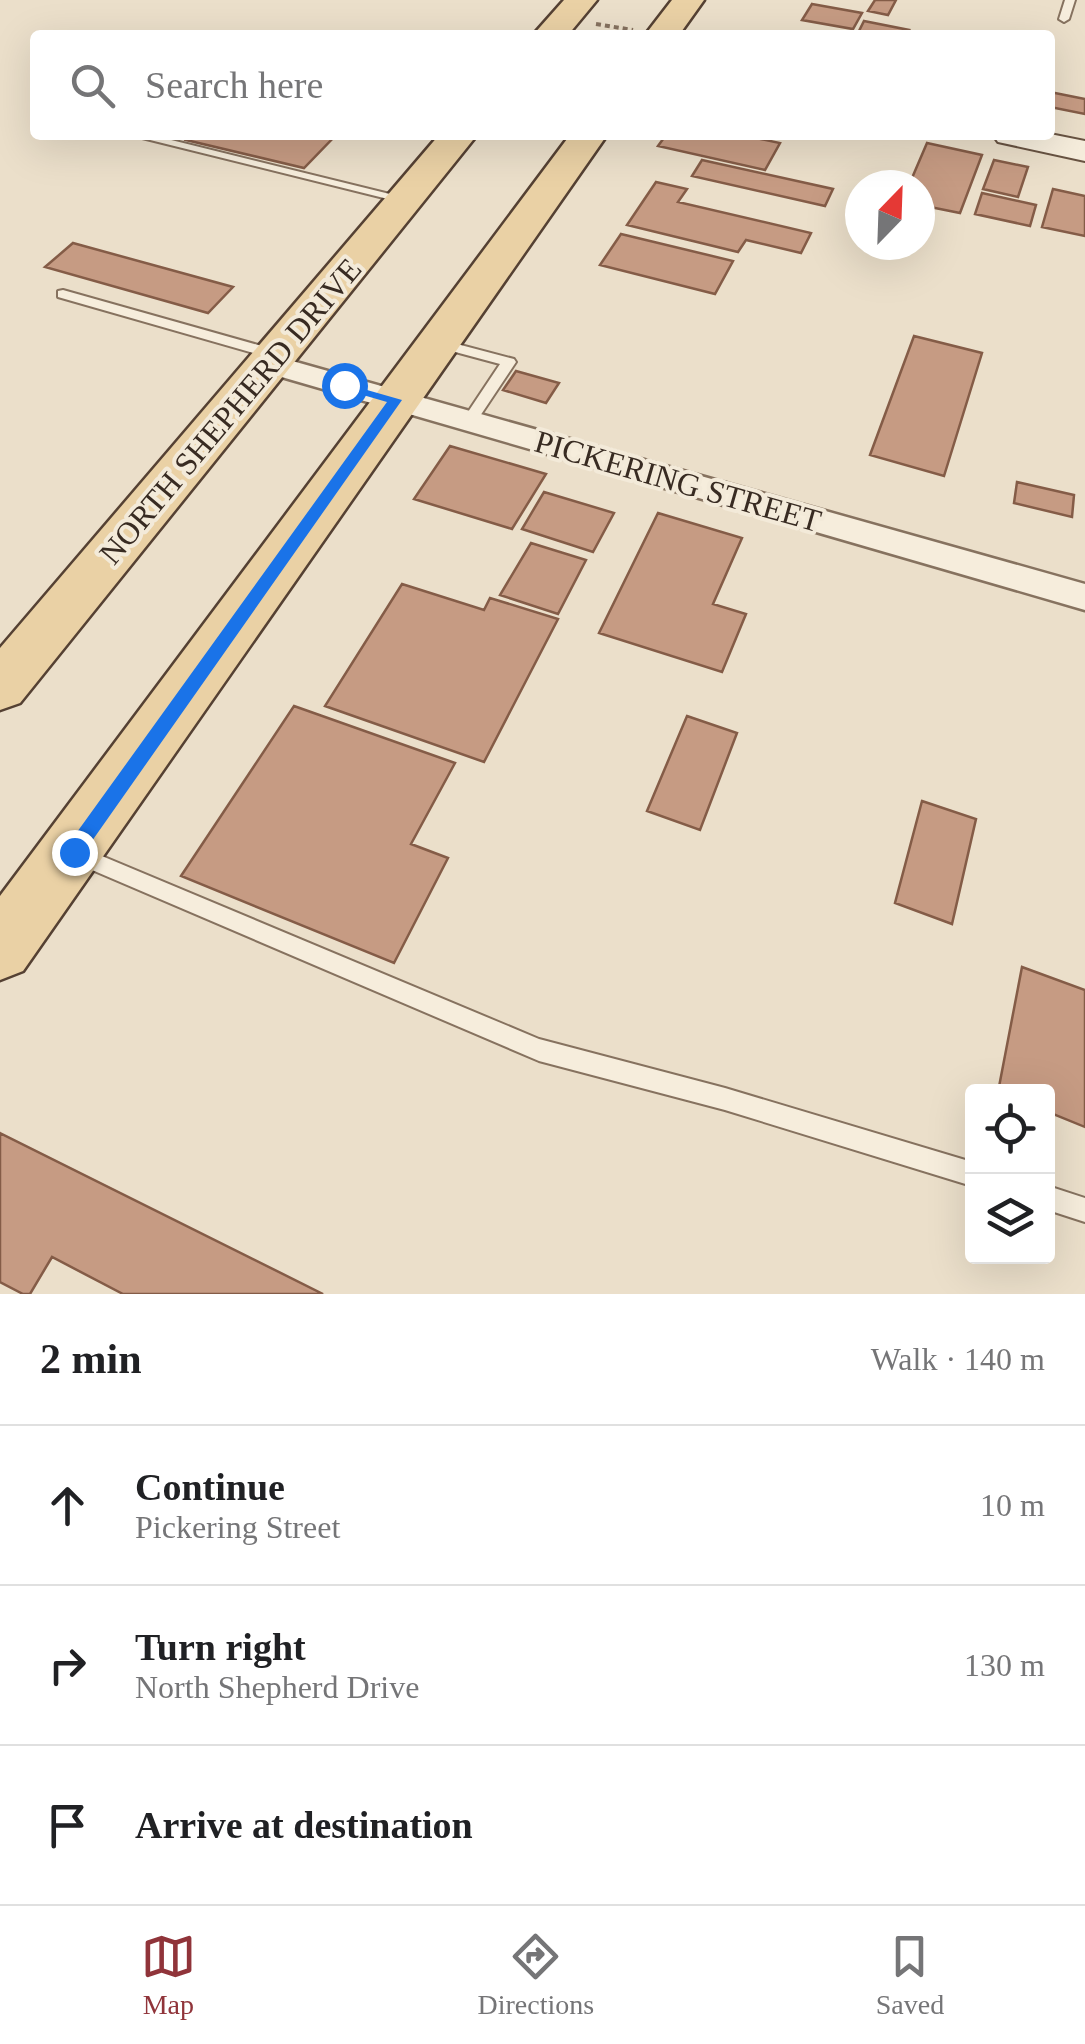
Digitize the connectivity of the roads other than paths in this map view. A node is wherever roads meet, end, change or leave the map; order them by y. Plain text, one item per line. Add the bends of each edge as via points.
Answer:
1 (688, 0) edge
2 (1070, 0) edge
3 (1064, 19) dead end
4 (652, 30) edge
5 (1055, 126) edge
6 (1085, 132) edge
7 (157, 140) edge
8 (455, 140) edge
9 (585, 140) edge
10 (1033, 140) edge
11 (1085, 151) edge
12 (404, 199) junction
13 (63, 294) dead end
14 (437, 343) junction
15 (275, 360) junction
16 (395, 400) junction
17 (469, 421) junction
18 (1085, 597) edge
19 (0, 687) edge
20 (74, 852) junction
21 (0, 949) edge
22 (965, 1172) edge
23 (1055, 1200) edge
24 (1085, 1210) edge

1 - 4 main road
2 - 3 lane
5 - 6 main road
7 - 12 lane
8 - 12 main road, NORTH SHEPHERD DRIVE
9 - 14 main road
10 - 11 main road
12 - 15 main road, NORTH SHEPHERD DRIVE
13 - 15 lane
14 - 16 main road
14 - 17 lane via 509,362
15 - 16 street, PICKERING STREET
15 - 19 main road, NORTH SHEPHERD DRIVE
16 - 17 street, PICKERING STREET
16 - 20 main road
17 - 18 street, PICKERING STREET
20 - 21 main road
20 - 22 lane via 539,1050
23 - 24 lane

